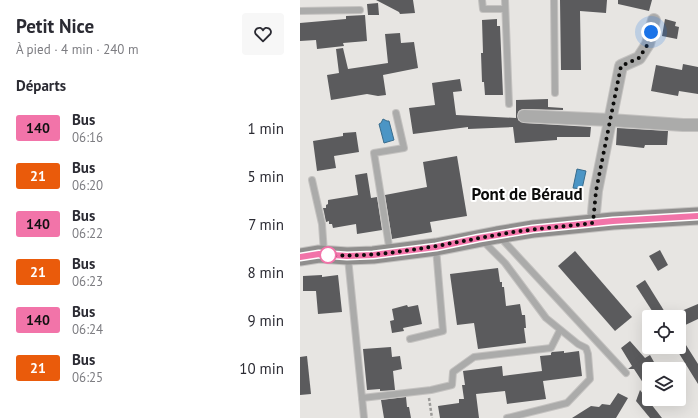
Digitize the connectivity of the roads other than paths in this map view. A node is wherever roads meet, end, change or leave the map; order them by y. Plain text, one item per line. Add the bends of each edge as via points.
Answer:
1 (482, 0) edge
2 (505, 0) edge
3 (554, 0) edge
4 (505, 9) junction
5 (360, 10) dead end
6 (300, 11) edge
7 (654, 20) dead end
8 (555, 93) dead end
9 (509, 104) dead end
10 (396, 113) dead end
11 (524, 116) dead end
12 (610, 120) junction
13 (698, 125) edge
14 (312, 180) dead end
15 (698, 216) edge
16 (593, 223) junction
17 (498, 235) junction
18 (479, 238) junction
19 (436, 247) junction
20 (300, 249) edge
21 (390, 253) junction
22 (322, 255) junction
23 (347, 256) junction
24 (300, 257) edge
25 (560, 330) junction
26 (410, 339) dead end
27 (626, 374) dead end
28 (362, 398) junction
29 (364, 418) edge
30 (507, 418) edge

1 - 4 lane via 483,9
2 - 4 lane
3 - 8 lane
4 - 9 lane
5 - 6 lane
7 - 12 street via 648,44 639,58 621,66
10 - 21 lane via 404,148 374,153
11 - 12 street
12 - 13 street
12 - 16 street via 596,191
14 - 22 lane via 322,224
15 - 16 main road
16 - 17 main road
17 - 18 main road
17 - 27 lane
18 - 19 main road
18 - 25 lane via 505,263 546,318
19 - 21 main road
19 - 26 lane via 443,330
20 - 22 main road
21 - 23 main road
22 - 23 main road
22 - 24 main road
23 - 28 lane
25 - 28 lane via 551,348 474,356 453,372 452,385
25 - 30 lane via 586,348 590,379 567,403
28 - 29 lane

